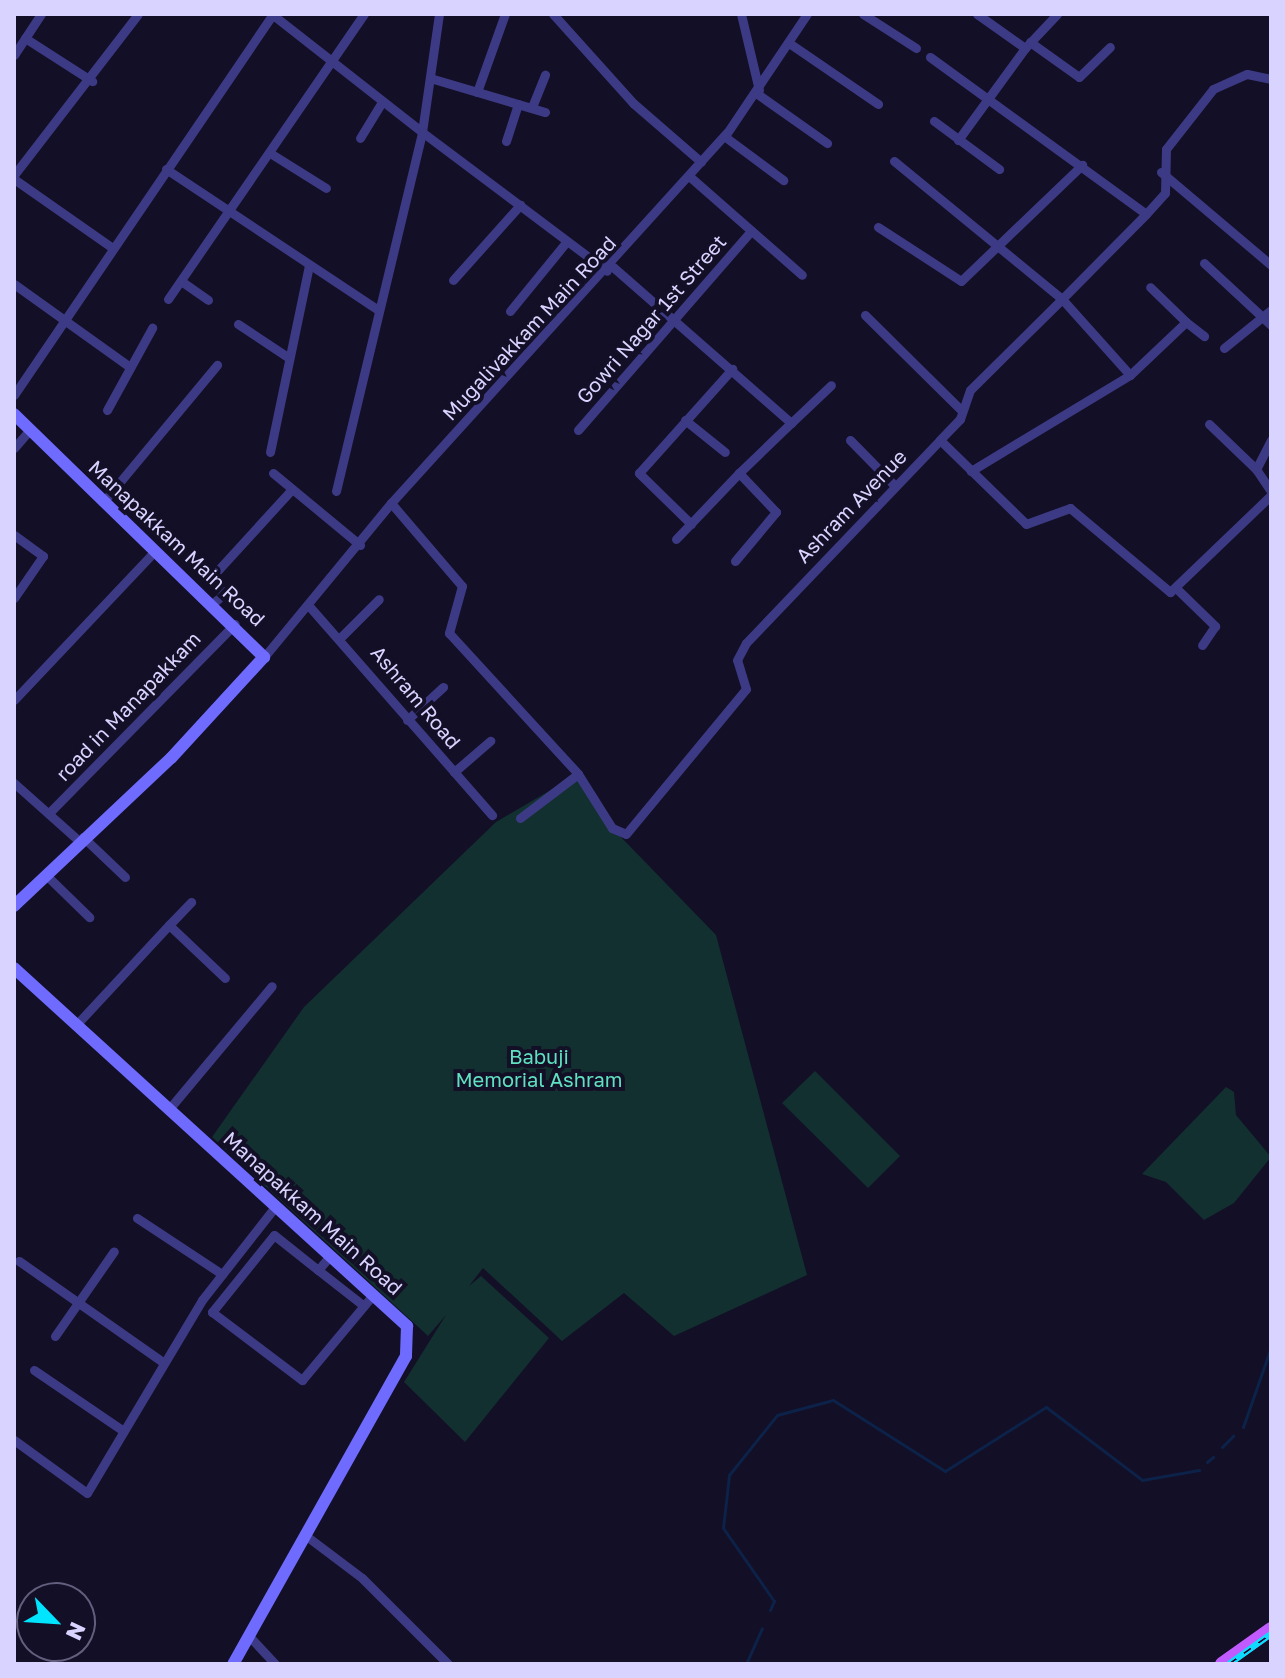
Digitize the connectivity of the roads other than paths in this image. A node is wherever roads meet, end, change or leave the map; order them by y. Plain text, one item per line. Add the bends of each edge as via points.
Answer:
1 (41, 14) edge
2 (138, 14) edge
3 (273, 14) edge
4 (364, 14) edge
5 (439, 14) edge
6 (505, 14) edge
7 (553, 14) edge
8 (741, 14) edge
9 (807, 14) edge
10 (863, 14) edge
11 (977, 14) edge
12 (1057, 14) edge
13 (25, 38) junction
14 (789, 43) junction
15 (1027, 45) junction
16 (1110, 47) dead end
17 (916, 48) dead end
18 (14, 55) edge
19 (930, 57) dead end
20 (331, 61) junction
21 (545, 74) dead end
22 (430, 78) junction
23 (1271, 79) edge
24 (92, 81) junction
25 (477, 92) junction
26 (758, 92) junction
27 (992, 96) junction
28 (382, 102) junction
29 (518, 104) junction
30 (878, 104) dead end
31 (532, 107) junction
32 (545, 112) dead end
33 (934, 121) dead end
34 (422, 132) junction
35 (724, 136) junction
36 (360, 138) dead end
37 (958, 140) junction
38 (506, 141) dead end
39 (827, 143) dead end
40 (270, 153) junction
41 (894, 161) dead end
42 (701, 162) junction
43 (1082, 165) junction
44 (166, 169) junction
45 (999, 169) dead end
46 (1161, 172) junction
47 (689, 176) junction
48 (14, 177) edge
49 (783, 180) dead end
50 (326, 188) dead end
51 (520, 205) junction
52 (227, 214) junction
53 (1146, 214) junction
54 (878, 227) dead end
55 (751, 231) junction
56 (567, 241) junction
57 (1002, 244) junction
58 (111, 247) junction
59 (1204, 263) dead end
60 (1271, 265) edge
61 (309, 266) junction
62 (610, 269) junction
63 (802, 275) dead end
64 (453, 280) dead end
65 (181, 281) junction
66 (14, 284) edge
67 (1150, 287) dead end
68 (168, 299) dead end
69 (1062, 299) junction
70 (208, 300) dead end
71 (377, 309) junction
72 (1271, 310) edge
73 (510, 311) dead end
74 (865, 315) dead end
75 (65, 318) junction
76 (675, 318) junction
77 (1186, 322) junction
78 (1267, 322) edge
79 (238, 324) dead end
80 (152, 328) dead end
81 (1204, 336) dead end
82 (1224, 348) dead end
83 (289, 358) junction
84 (217, 365) dead end
85 (130, 367) junction
86 (732, 369) junction
87 (1130, 375) junction
88 (831, 385) dead end
89 (14, 395) edge
90 (107, 410) dead end
91 (962, 411) junction
92 (14, 414) edge
93 (685, 420) junction
94 (791, 423) junction
95 (1209, 424) dead end
96 (578, 430) dead end
97 (29, 431) junction
98 (850, 440) dead end
99 (940, 440) junction
100 (1271, 440) edge
101 (14, 448) edge
102 (270, 452) dead end
103 (725, 452) dead end
104 (1256, 469) junction
105 (971, 471) junction
106 (273, 473) dead end
107 (739, 473) junction
108 (894, 485) junction
109 (292, 489) junction
110 (336, 491) dead end
111 (1271, 493) edge
112 (104, 501) junction
113 (391, 503) junction
114 (691, 524) junction
115 (14, 535) edge
116 (676, 539) dead end
117 (360, 545) junction
118 (153, 553) junction
119 (735, 561) dead end
120 (1178, 590) junction
121 (14, 598) edge
122 (379, 599) dead end
123 (212, 604) junction
124 (309, 606) junction
125 (235, 624) junction
126 (342, 636) junction
127 (1202, 645) dead end
128 (264, 657) junction
129 (443, 687) dead end
130 (14, 700) edge
131 (407, 720) junction
132 (490, 741) dead end
133 (454, 772) junction
134 (578, 774) junction
135 (14, 783) edge
136 (49, 813) junction
137 (492, 815) dead end
138 (520, 818) dead end
139 (81, 839) junction
140 (45, 874) junction
141 (125, 877) dead end
142 (191, 902) dead end
143 (15, 903) edge
144 (89, 917) dead end
145 (169, 925) junction
146 (14, 968) edge
147 (225, 978) dead end
148 (272, 986) dead end
149 (76, 1025) junction
150 (169, 1109) junction
151 (275, 1207) junction
152 (137, 1218) dead end
153 (114, 1251) dead end
154 (329, 1257) junction
155 (19, 1261) dead end
156 (318, 1270) junction
157 (222, 1274) junction
158 (368, 1301) junction
159 (79, 1302) junction
160 (55, 1336) dead end
161 (164, 1363) junction
162 (34, 1370) dead end
163 (122, 1430) junction
164 (14, 1440) edge
165 (305, 1535) junction
166 (1271, 1629) edge
167 (247, 1639) junction
168 (233, 1664) edge
169 (267, 1664) edge
170 (275, 1664) edge
171 (448, 1664) edge
172 (1222, 1664) edge

1 - 13 street
2 - 24 street
3 - 20 street
3 - 44 street
4 - 20 street
5 - 22 street
6 - 25 street
7 - 42 street via 633,103
8 - 26 street
9 - 14 street, Mugalivakkam Main Road
10 - 17 street
11 - 15 street
12 - 15 street
13 - 18 street
13 - 24 street
14 - 26 street, Mugalivakkam Main Road
14 - 30 street
15 - 16 street via 1079,77
15 - 27 street
19 - 27 street
20 - 28 street
20 - 40 street
21 - 31 street
22 - 25 street
22 - 34 street
23 - 46 street via 1247,74 1223,81 1166,149
24 - 48 street
25 - 29 street
26 - 35 street, Mugalivakkam Main Road
26 - 39 street
27 - 37 street
27 - 43 street
28 - 34 street
28 - 36 street
29 - 31 street
29 - 38 street
31 - 32 street
33 - 37 street
34 - 51 street
34 - 71 street
35 - 42 street, Mugalivakkam Main Road
35 - 49 street
37 - 45 street
40 - 50 street
40 - 52 street
41 - 57 street
42 - 47 street, Mugalivakkam Main Road
43 - 53 street
43 - 57 street
44 - 52 street
44 - 58 street
46 - 53 street via 1165,193
46 - 60 street
47 - 55 street
47 - 62 street, Mugalivakkam Main Road
48 - 58 street
51 - 56 street
51 - 64 street
52 - 61 street
52 - 65 street
53 - 69 street
54 - 57 street via 955,281
55 - 63 street
55 - 76 street, Gowri Nagar 1st Street
56 - 62 street
56 - 73 street
57 - 69 street
58 - 75 street
59 - 78 street
61 - 71 street
61 - 83 street
62 - 76 street
62 - 113 street, Mugalivakkam Main Road
65 - 68 street
65 - 70 street
66 - 75 street
67 - 77 street
69 - 87 street
69 - 91 street, Ashram Avenue via 970,390
71 - 110 street
72 - 78 street
74 - 91 street
75 - 85 street
75 - 89 street
76 - 86 street
76 - 96 street, Gowri Nagar 1st Street
77 - 81 street
77 - 87 street
78 - 82 street
79 - 83 street
80 - 85 street
83 - 102 street
84 - 112 street
85 - 90 street
86 - 93 street
86 - 94 street
87 - 105 street
88 - 94 street
91 - 99 street, Ashram Avenue
92 - 97 main road, Manapakkam Main Road
93 - 103 street
93 - 114 street via 639,473
94 - 107 street
95 - 104 street
97 - 101 street
97 - 112 main road, Manapakkam Main Road
98 - 108 street
99 - 105 street
99 - 108 street, Ashram Avenue
100 - 104 street
104 - 111 street
105 - 120 street via 1026,524 1070,508 1164,589
106 - 109 street
107 - 114 street
107 - 119 street via 776,512
108 - 134 street, Ashram Avenue via 746,643 737,660 746,689 646,813 618,834
109 - 117 street
109 - 123 street via 209,580 225,593
111 - 120 street
112 - 118 main road, Manapakkam Main Road
113 - 117 street, Mugalivakkam Main Road
113 - 134 street via 462,586 449,633
114 - 116 street
115 - 121 street via 43,556
117 - 124 street, Mugalivakkam Main Road
118 - 123 main road, Manapakkam Main Road
118 - 130 street
120 - 127 street via 1215,626
122 - 126 street
123 - 125 main road, Manapakkam Main Road
124 - 126 street, Ashram Road
124 - 128 street, Mugalivakkam Main Road
125 - 128 main road, Manapakkam Main Road
125 - 136 street, road in Manapakkam
126 - 131 street, Ashram Road
128 - 139 main road, Manapakkam Main Road via 171,758
129 - 131 street
131 - 133 street, Ashram Road
132 - 133 street
133 - 137 street, Ashram Road
134 - 138 street
135 - 136 street
136 - 139 street
139 - 140 main road, Manapakkam Main Road
139 - 141 street
140 - 143 main road, Manapakkam Main Road
140 - 144 street
142 - 145 street
145 - 147 street
145 - 149 street
146 - 149 main road, Manapakkam Main Road
148 - 150 street
149 - 150 main road, Manapakkam Main Road
150 - 151 main road, Manapakkam Main Road
151 - 154 main road, Manapakkam Main Road
151 - 157 street
152 - 157 street
153 - 159 street
154 - 156 street
154 - 158 main road, Manapakkam Main Road
155 - 159 street
156 - 158 street
156 - 158 street via 274,1235 212,1312 302,1380
157 - 161 street
158 - 165 main road, Manapakkam Main Road via 407,1326 406,1356
159 - 160 street
159 - 161 street
161 - 163 street
162 - 163 street
163 - 164 street via 87,1493
165 - 167 main road, Manapakkam Main Road
165 - 171 street via 362,1578
166 - 172 main road
167 - 168 main road, Manapakkam Main Road
167 - 169 street
167 - 170 street

